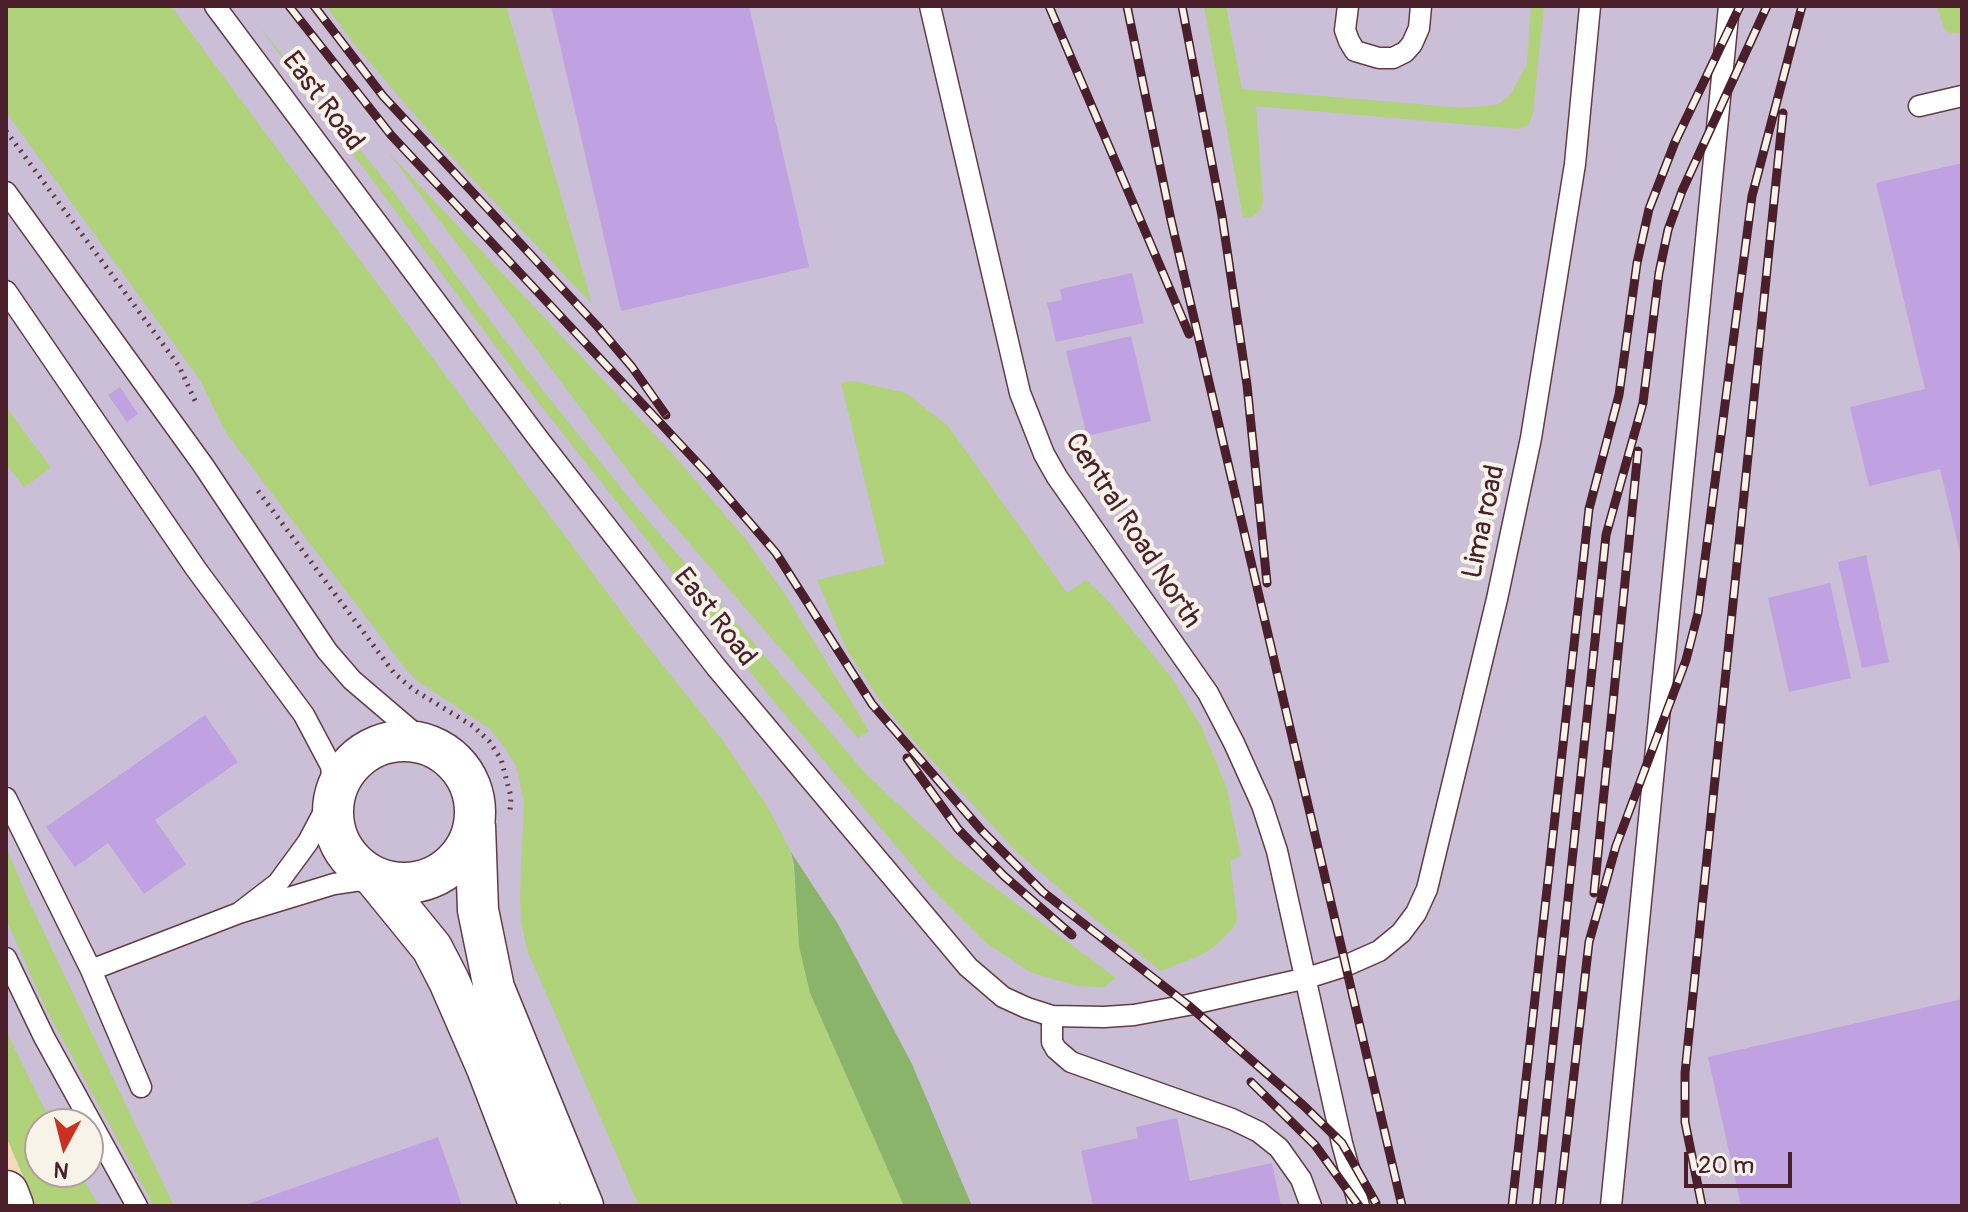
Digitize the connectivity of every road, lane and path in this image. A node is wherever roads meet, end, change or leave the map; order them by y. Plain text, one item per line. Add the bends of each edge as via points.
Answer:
1 (215, 6) edge
2 (930, 6) edge
3 (1348, 6) edge
4 (1421, 6) edge
5 (1590, 6) edge
6 (1729, 6) edge
7 (1962, 96) edge
8 (1919, 106) dead end
9 (6, 192) edge
10 (6, 291) edge
11 (427, 744) junction
12 (334, 793) junction
13 (6, 798) edge
14 (475, 822) junction
15 (375, 878) junction
16 (239, 913) junction
17 (6, 958) edge
18 (91, 970) junction
19 (1307, 978) junction
20 (1052, 1016) junction
21 (141, 1087) dead end
22 (6, 1193) edge
23 (11, 1206) edge
24 (137, 1206) edge
25 (540, 1206) edge
26 (583, 1206) edge
27 (1311, 1206) edge
28 (1359, 1206) edge
29 (1611, 1206) edge

1 - 20 lane, East Road via 716,667 968,967 1003,997
2 - 19 lane, Central Road North via 1020,393 1057,477 1208,693 1234,743 1277,851
3 - 4 lane via 1345,30 1355,51 1393,58 1412,44
5 - 19 lane, Lima road via 1575,164 1531,438 1427,889 1401,933 1379,951
6 - 29 lane
7 - 8 lane
9 - 11 lane via 203,465 327,651 352,680
10 - 12 lane via 196,569 304,715 331,766
11 - 12 street via 394,741 363,753 350,764
11 - 14 street via 445,752 470,783
12 - 15 street via 335,834 344,852
12 - 16 lane via 278,883
13 - 18 lane
14 - 15 street via 457,861 439,874 408,883
14 - 26 street via 478,910 494,988
15 - 16 lane via 334,884
15 - 25 street via 432,948 449,981
16 - 18 lane
17 - 24 lane
18 - 21 lane
19 - 20 lane, East Road via 1134,1015
19 - 28 lane, Central Road North
20 - 27 lane via 1052,1042 1071,1062 1259,1132 1279,1148 1301,1179
22 - 23 main road

